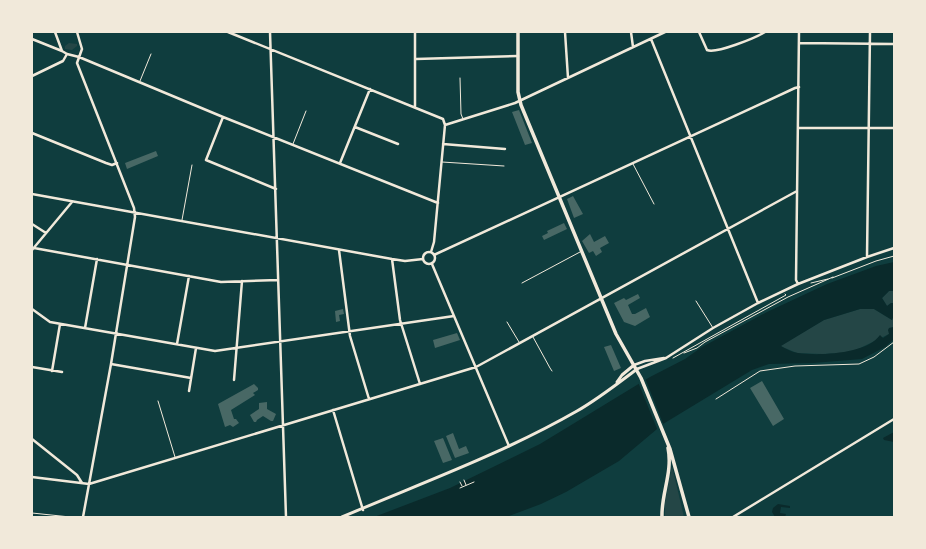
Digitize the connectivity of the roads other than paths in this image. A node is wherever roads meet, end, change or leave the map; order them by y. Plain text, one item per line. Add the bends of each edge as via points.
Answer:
1 (55, 32) edge
2 (77, 32) edge
3 (228, 32) edge
4 (270, 32) edge
5 (415, 32) edge
6 (518, 32) edge
7 (565, 32) edge
8 (631, 32) edge
9 (665, 32) edge
10 (699, 32) edge
11 (765, 32) edge
12 (800, 32) edge
13 (870, 32) edge
14 (32, 39) edge
15 (651, 39) junction
16 (799, 43) junction
17 (870, 44) junction
18 (894, 44) edge
19 (633, 47) junction
20 (272, 50) junction
21 (62, 51) junction
22 (66, 54) junction
23 (151, 54) dead end
24 (518, 56) junction
25 (79, 57) junction
26 (416, 59) junction
27 (32, 76) edge
28 (460, 78) dead end
29 (568, 78) junction
30 (139, 82) junction
31 (799, 87) junction
32 (370, 89) junction
33 (520, 100) junction
34 (415, 107) junction
35 (306, 111) dead end
36 (223, 117) junction
37 (463, 119) junction
38 (444, 125) junction
39 (355, 127) junction
40 (798, 128) junction
41 (869, 128) junction
42 (894, 128) edge
43 (32, 133) edge
44 (274, 137) junction
45 (690, 137) junction
46 (293, 144) junction
47 (398, 144) dead end
48 (443, 144) junction
49 (505, 149) dead end
50 (442, 162) junction
51 (116, 163) junction
52 (340, 163) junction
53 (633, 163) junction
54 (192, 165) dead end
55 (504, 166) dead end
56 (276, 189) junction
57 (797, 191) junction
58 (32, 194) edge
59 (559, 197) junction
60 (73, 202) junction
61 (438, 203) junction
62 (654, 204) dead end
63 (135, 213) junction
64 (182, 221) junction
65 (32, 224) edge
66 (728, 229) junction
67 (46, 233) junction
68 (277, 238) junction
69 (894, 248) edge
70 (33, 249) edge
71 (338, 250) junction
72 (582, 251) junction
73 (431, 252) junction
74 (434, 255) junction
75 (867, 257) junction
76 (97, 259) junction
77 (392, 259) junction
78 (423, 259) junction
79 (432, 264) junction
80 (127, 265) junction
81 (189, 276) junction
82 (278, 280) junction
83 (242, 281) junction
84 (522, 283) dead end
85 (798, 284) junction
86 (601, 298) junction
87 (696, 301) dead end
88 (758, 303) junction
89 (32, 308) edge
90 (454, 316) junction
91 (507, 322) dead end
92 (60, 324) junction
93 (402, 324) junction
94 (85, 328) junction
95 (713, 328) junction
96 (350, 332) junction
97 (116, 333) junction
98 (532, 336) junction
99 (280, 341) junction
100 (519, 343) junction
101 (177, 344) junction
102 (196, 348) junction
103 (236, 348) junction
104 (111, 364) junction
105 (32, 367) edge
106 (476, 367) junction
107 (635, 367) junction
108 (52, 371) junction
109 (552, 371) dead end
110 (62, 372) dead end
111 (191, 378) junction
112 (234, 380) dead end
113 (420, 384) junction
114 (189, 391) dead end
115 (369, 399) junction
116 (158, 401) dead end
117 (333, 410) junction
118 (894, 419) edge
119 (283, 425) junction
120 (663, 432) junction
121 (32, 439) edge
122 (509, 446) junction
123 (175, 458) junction
124 (32, 477) edge
125 (82, 483) junction
126 (89, 484) junction
127 (363, 509) junction
128 (32, 513) edge
129 (70, 517) edge
130 (83, 517) edge
131 (286, 517) edge
132 (342, 517) edge
133 (662, 517) edge
134 (689, 517) edge
135 (733, 517) edge

1 - 21 street
2 - 25 street via 82,49
3 - 20 street
4 - 20 street
5 - 26 street
6 - 24 main road
7 - 29 street
8 - 19 street
9 - 15 street
10 - 11 street via 707,50 712,52
12 - 16 street
13 - 17 street
14 - 21 street
15 - 19 street
15 - 45 street
16 - 17 street
16 - 31 street
17 - 18 street
17 - 41 street
19 - 29 street
20 - 32 street
20 - 44 street
21 - 22 street
22 - 25 street
22 - 27 street via 63,61
23 - 30 lane
24 - 26 street
24 - 33 main road
25 - 30 street
25 - 51 street via 78,64
26 - 34 street
28 - 37 lane
29 - 33 street
30 - 36 street
31 - 40 street
31 - 45 street
32 - 34 street
32 - 39 street
33 - 37 street
33 - 59 main road
34 - 38 street via 441,118
35 - 46 lane
36 - 44 street
36 - 56 street via 206,160
37 - 38 street
38 - 48 street
39 - 47 street
39 - 52 street
40 - 41 street
40 - 57 street
41 - 42 street
41 - 75 street
43 - 51 street via 106,163
44 - 46 street
44 - 56 street
45 - 53 street
45 - 66 street
46 - 52 street
48 - 49 street
48 - 50 street
50 - 55 lane
50 - 61 street
51 - 63 street
52 - 61 street
53 - 59 street
53 - 62 lane
54 - 64 lane
56 - 68 street
57 - 66 street
57 - 85 street
58 - 60 street
59 - 72 main road
59 - 74 street
60 - 63 street
60 - 67 street
61 - 73 street
63 - 64 street
63 - 80 street
64 - 68 street
65 - 67 street
66 - 86 street
66 - 88 street
67 - 70 street
68 - 71 street
68 - 82 street
69 - 75 street
70 - 76 street
71 - 77 street
71 - 96 street
72 - 84 lane
72 - 86 main road
73 - 74 street
73 - 78 street via 425,253
74 - 79 street
75 - 85 street
76 - 80 street
76 - 94 street
77 - 78 street
77 - 93 street
78 - 79 street via 426,264
79 - 90 street
80 - 81 street
80 - 97 street
81 - 83 street via 221,282
81 - 101 street
82 - 83 street
82 - 99 street
83 - 103 street
85 - 88 street
86 - 98 street
86 - 107 main road via 616,334
87 - 95 lane
88 - 95 street
89 - 92 street via 47,321
90 - 93 street
90 - 106 street
91 - 100 lane
92 - 94 street
92 - 108 street
93 - 96 street
93 - 113 street
94 - 97 street
95 - 107 street via 666,358
96 - 99 street
96 - 115 street
97 - 101 street
97 - 104 street
98 - 100 street
98 - 109 lane
99 - 103 street
99 - 119 street
100 - 106 street
101 - 102 street
102 - 103 street via 215,351
102 - 111 street
103 - 112 street
104 - 111 street
104 - 126 street
105 - 108 street
106 - 113 street
106 - 122 street
107 - 120 main road
107 - 122 street via 606,392 578,410
108 - 110 street
111 - 114 street
113 - 115 street
115 - 117 street
116 - 123 lane
117 - 119 street
117 - 127 street
118 - 135 street
119 - 123 street
119 - 131 street
120 - 133 main road via 670,463 662,503
120 - 134 main road
121 - 125 street via 77,475
122 - 127 street
123 - 126 street
124 - 125 street
125 - 126 street
126 - 130 street
127 - 132 street
128 - 129 lane

